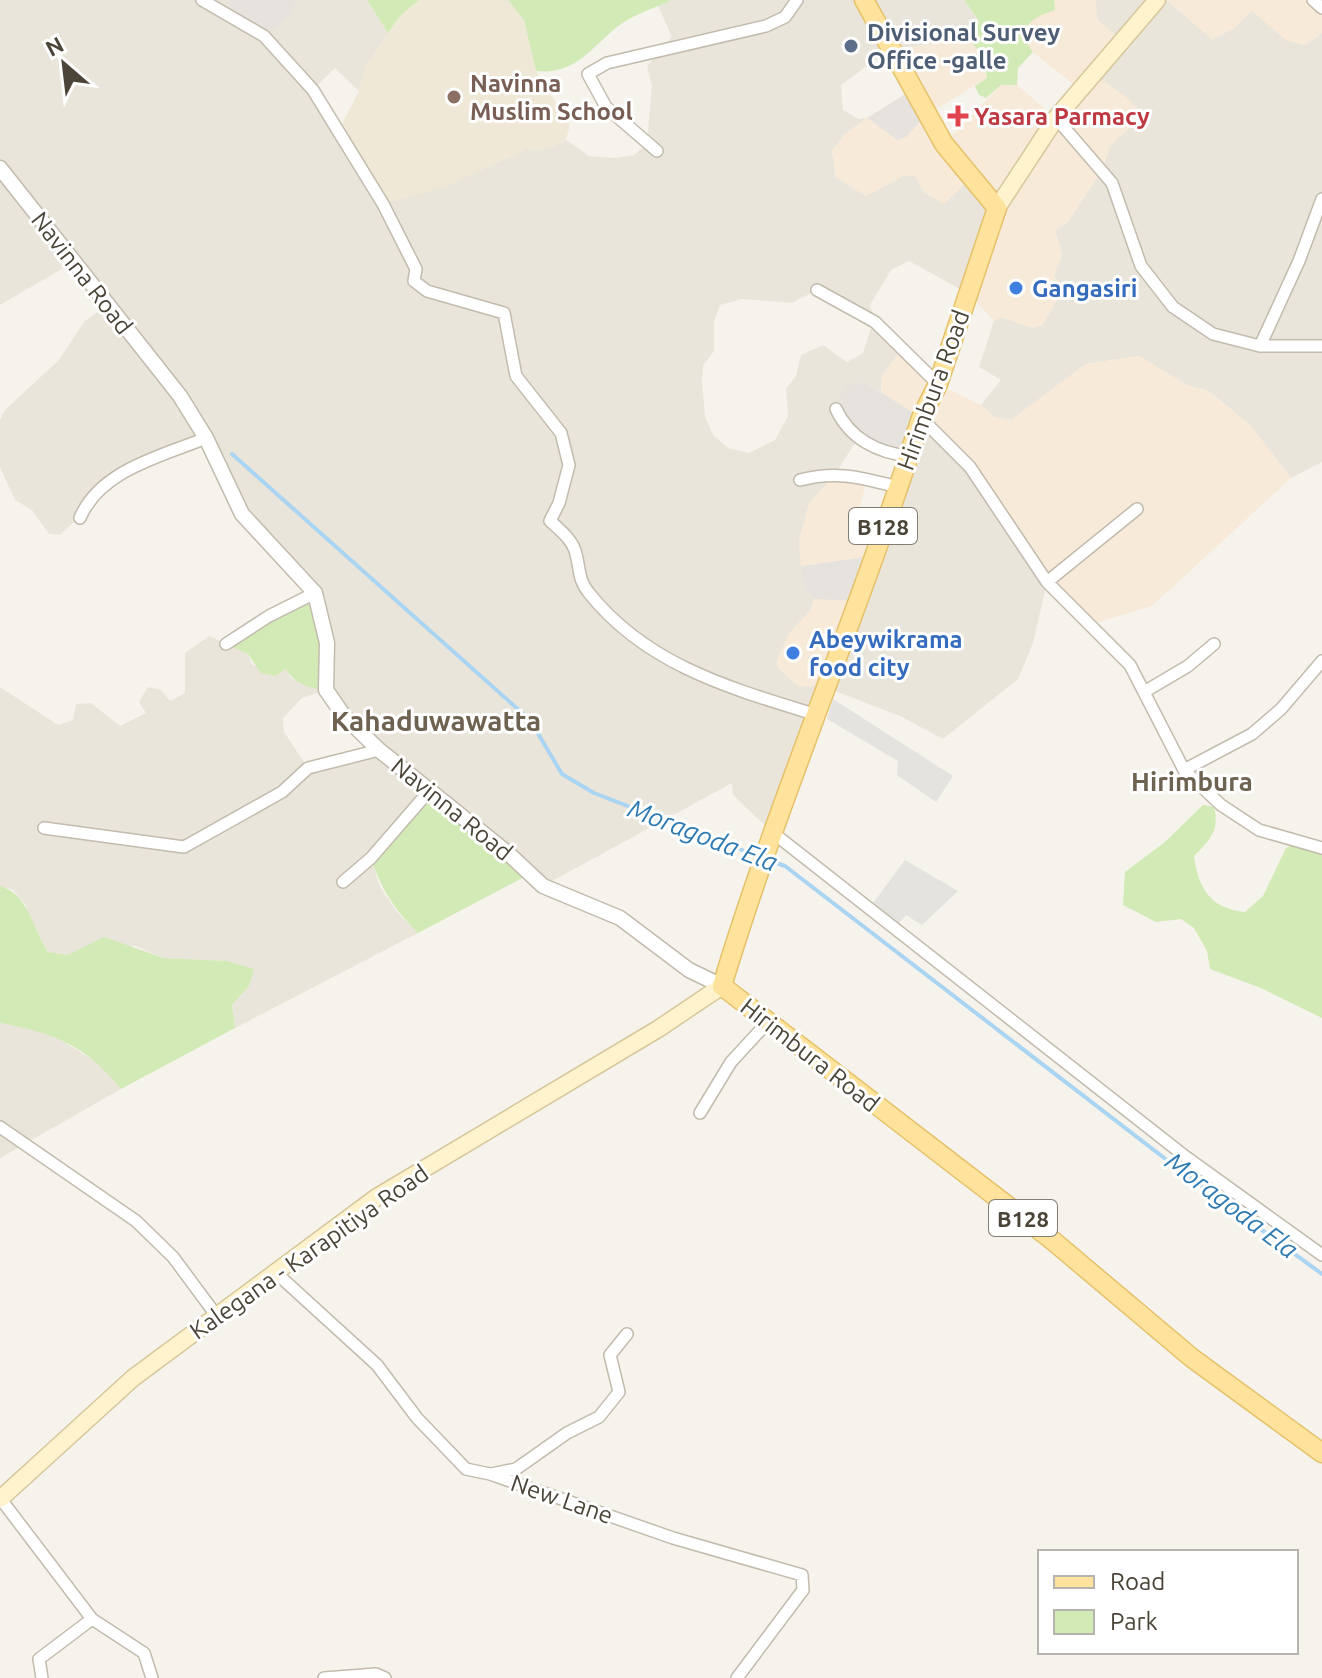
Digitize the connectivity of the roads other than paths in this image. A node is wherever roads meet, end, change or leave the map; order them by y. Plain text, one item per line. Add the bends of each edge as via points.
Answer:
1 (202, 0) edge
2 (797, 0) edge
3 (864, 0) edge
4 (1157, 0) edge
5 (1313, 0) edge
6 (1322, 8) edge
7 (1056, 118) junction
8 (657, 151) dead end
9 (0, 168) edge
10 (1322, 199) edge
11 (997, 208) junction
12 (817, 290) dead end
13 (1260, 346) junction
14 (1322, 346) edge
15 (938, 384) junction
16 (836, 409) dead end
17 (921, 418) junction
18 (206, 438) junction
19 (909, 456) junction
20 (800, 480) dead end
21 (898, 487) junction
22 (1137, 509) dead end
23 (80, 518) dead end
24 (1047, 582) junction
25 (315, 593) junction
26 (226, 644) dead end
27 (1214, 644) dead end
28 (1322, 661) edge
29 (1144, 692) junction
30 (817, 715) junction
31 (379, 750) junction
32 (1184, 770) junction
33 (430, 790) junction
34 (44, 828) dead end
35 (770, 838) junction
36 (1322, 848) edge
37 (343, 882) dead end
38 (722, 986) junction
39 (767, 1023) junction
40 (700, 1113) dead end
41 (0, 1127) edge
42 (1322, 1255) edge
43 (275, 1272) junction
44 (216, 1315) junction
45 (627, 1334) dead end
46 (1322, 1453) edge
47 (490, 1474) junction
48 (0, 1499) edge
49 (92, 1619) junction
50 (42, 1678) edge
51 (152, 1678) edge
52 (324, 1678) edge
53 (385, 1678) edge
54 (737, 1678) edge

1 - 30 street via 264,36 313,90 383,204 416,269 414,281 427,291 504,313 516,376 561,433 569,465 550,521 571,544 576,571 588,593 623,627 682,670
2 - 8 street via 785,17 766,26 607,63 588,74 606,107
3 - 11 main road via 944,144
4 - 7 main road
5 - 6 street
7 - 11 main road
7 - 13 street via 1112,183 1141,266 1173,307 1213,334
9 - 18 street, Navinna Road via 180,396
10 - 13 street
11 - 15 main road, Hirimbura Road / B128
12 - 15 street via 875,322
13 - 14 street
15 - 17 main road, Hirimbura Road / B128
16 - 19 street via 858,438 884,453
17 - 19 main road, Hirimbura Road / B128
17 - 24 street via 970,467
18 - 23 street via 126,472 96,491
18 - 25 street, Navinna Road via 242,514
19 - 21 main road, Hirimbura Road / B128
20 - 21 street via 853,474
21 - 30 main road, Hirimbura Road / B128
22 - 24 street
24 - 29 street via 1130,665
25 - 26 street
25 - 31 street, Navinna Road via 327,643 326,690
27 - 29 street
28 - 32 street via 1252,734
29 - 32 street
30 - 35 main road, Hirimbura Road / B128
31 - 33 street, Navinna Road
31 - 34 street via 308,768 282,792 184,847
32 - 36 street via 1221,805 1259,830
33 - 37 street
33 - 38 street, Navinna Road via 543,886 620,918 689,970
35 - 38 main road, Hirimbura Road / B128
35 - 42 street
38 - 39 main road, Hirimbura Road / B128
38 - 43 main road, Kalegana - Karapitiya Road via 377,1197
39 - 40 street via 731,1062
39 - 46 main road, Hirimbura Road / B128 via 1052,1240 1192,1358
41 - 44 street via 136,1221 173,1257
43 - 44 main road, Kalegana - Karapitiya Road
43 - 47 street, New Lane via 377,1365 417,1418 466,1469
44 - 48 main road, Kalegana - Karapitiya Road via 133,1378
45 - 47 street via 610,1355 619,1392 599,1417 516,1469
47 - 54 street, New Lane via 673,1538 802,1575 803,1590
48 - 49 street
49 - 50 street via 39,1659
49 - 51 street via 144,1653
52 - 53 street

